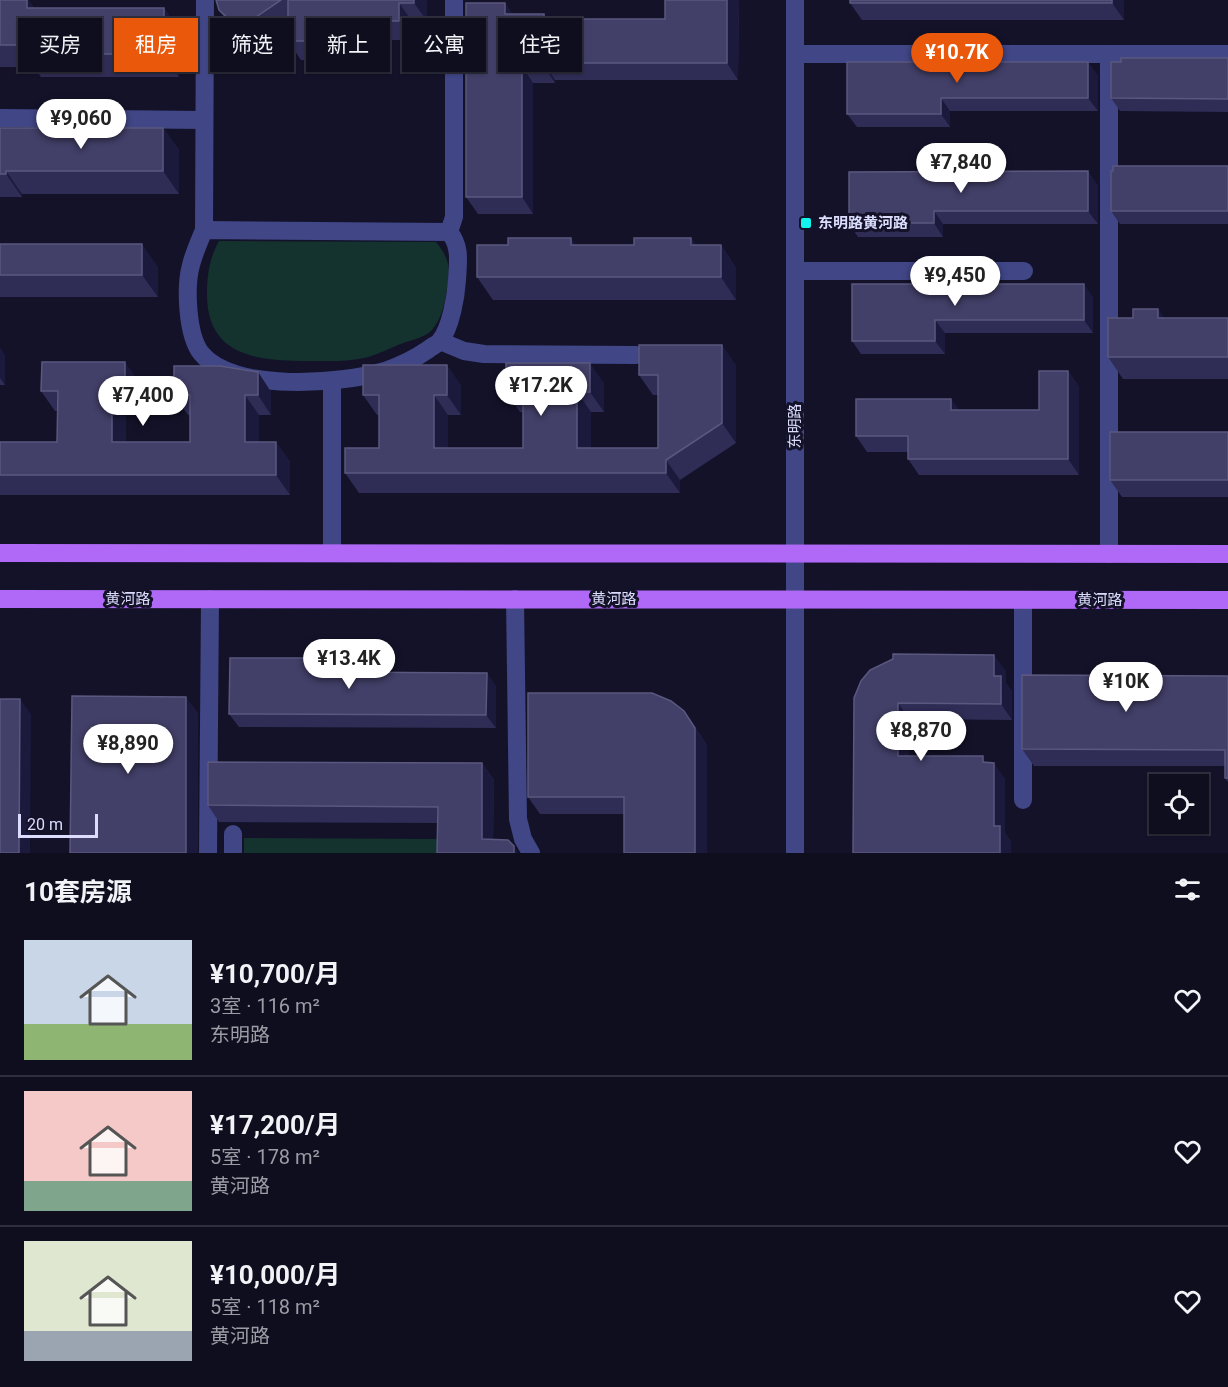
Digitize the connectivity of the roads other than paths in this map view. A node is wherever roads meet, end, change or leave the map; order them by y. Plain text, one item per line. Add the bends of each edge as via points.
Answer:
1 (205, 0) edge
2 (454, 0) edge
3 (795, 0) edge
4 (795, 54) junction
5 (1109, 54) junction
6 (1228, 54) edge
7 (0, 118) edge
8 (204, 120) junction
9 (204, 230) junction
10 (449, 232) junction
11 (795, 271) junction
12 (1024, 271) dead end
13 (440, 341) junction
14 (636, 355) edge
15 (332, 382) junction
16 (0, 553) edge
17 (332, 553) junction
18 (795, 554) junction
19 (1109, 554) junction
20 (1228, 554) edge
21 (0, 599) edge
22 (210, 599) junction
23 (515, 599) junction
24 (795, 600) junction
25 (1023, 600) junction
26 (1228, 600) edge
27 (1023, 800) dead end
28 (233, 834) dead end
29 (208, 853) edge
30 (233, 853) edge
31 (531, 853) edge
32 (795, 853) edge

1 - 8 street
2 - 10 street via 454,217
3 - 4 street, 东明路
4 - 5 street
4 - 11 street, 东明路
5 - 6 street
5 - 19 street
7 - 8 street
8 - 9 street
9 - 10 street
9 - 15 street via 190,266 188,297 191,331 200,352 211,364 242,376 291,383
10 - 13 street via 459,255 457,284 453,311
11 - 12 street
11 - 18 street, 东明路
13 - 14 street via 484,354
13 - 15 street via 385,371
15 - 17 street
16 - 17 main road
17 - 18 main road
18 - 19 main road
18 - 24 street, 东明路
19 - 20 main road
21 - 22 main road, 黄河路
22 - 23 main road, 黄河路
22 - 29 street
23 - 24 main road, 黄河路
23 - 31 street via 518,819
24 - 25 main road, 黄河路
24 - 32 street, 东明路
25 - 26 main road, 黄河路
25 - 27 street
28 - 30 street

